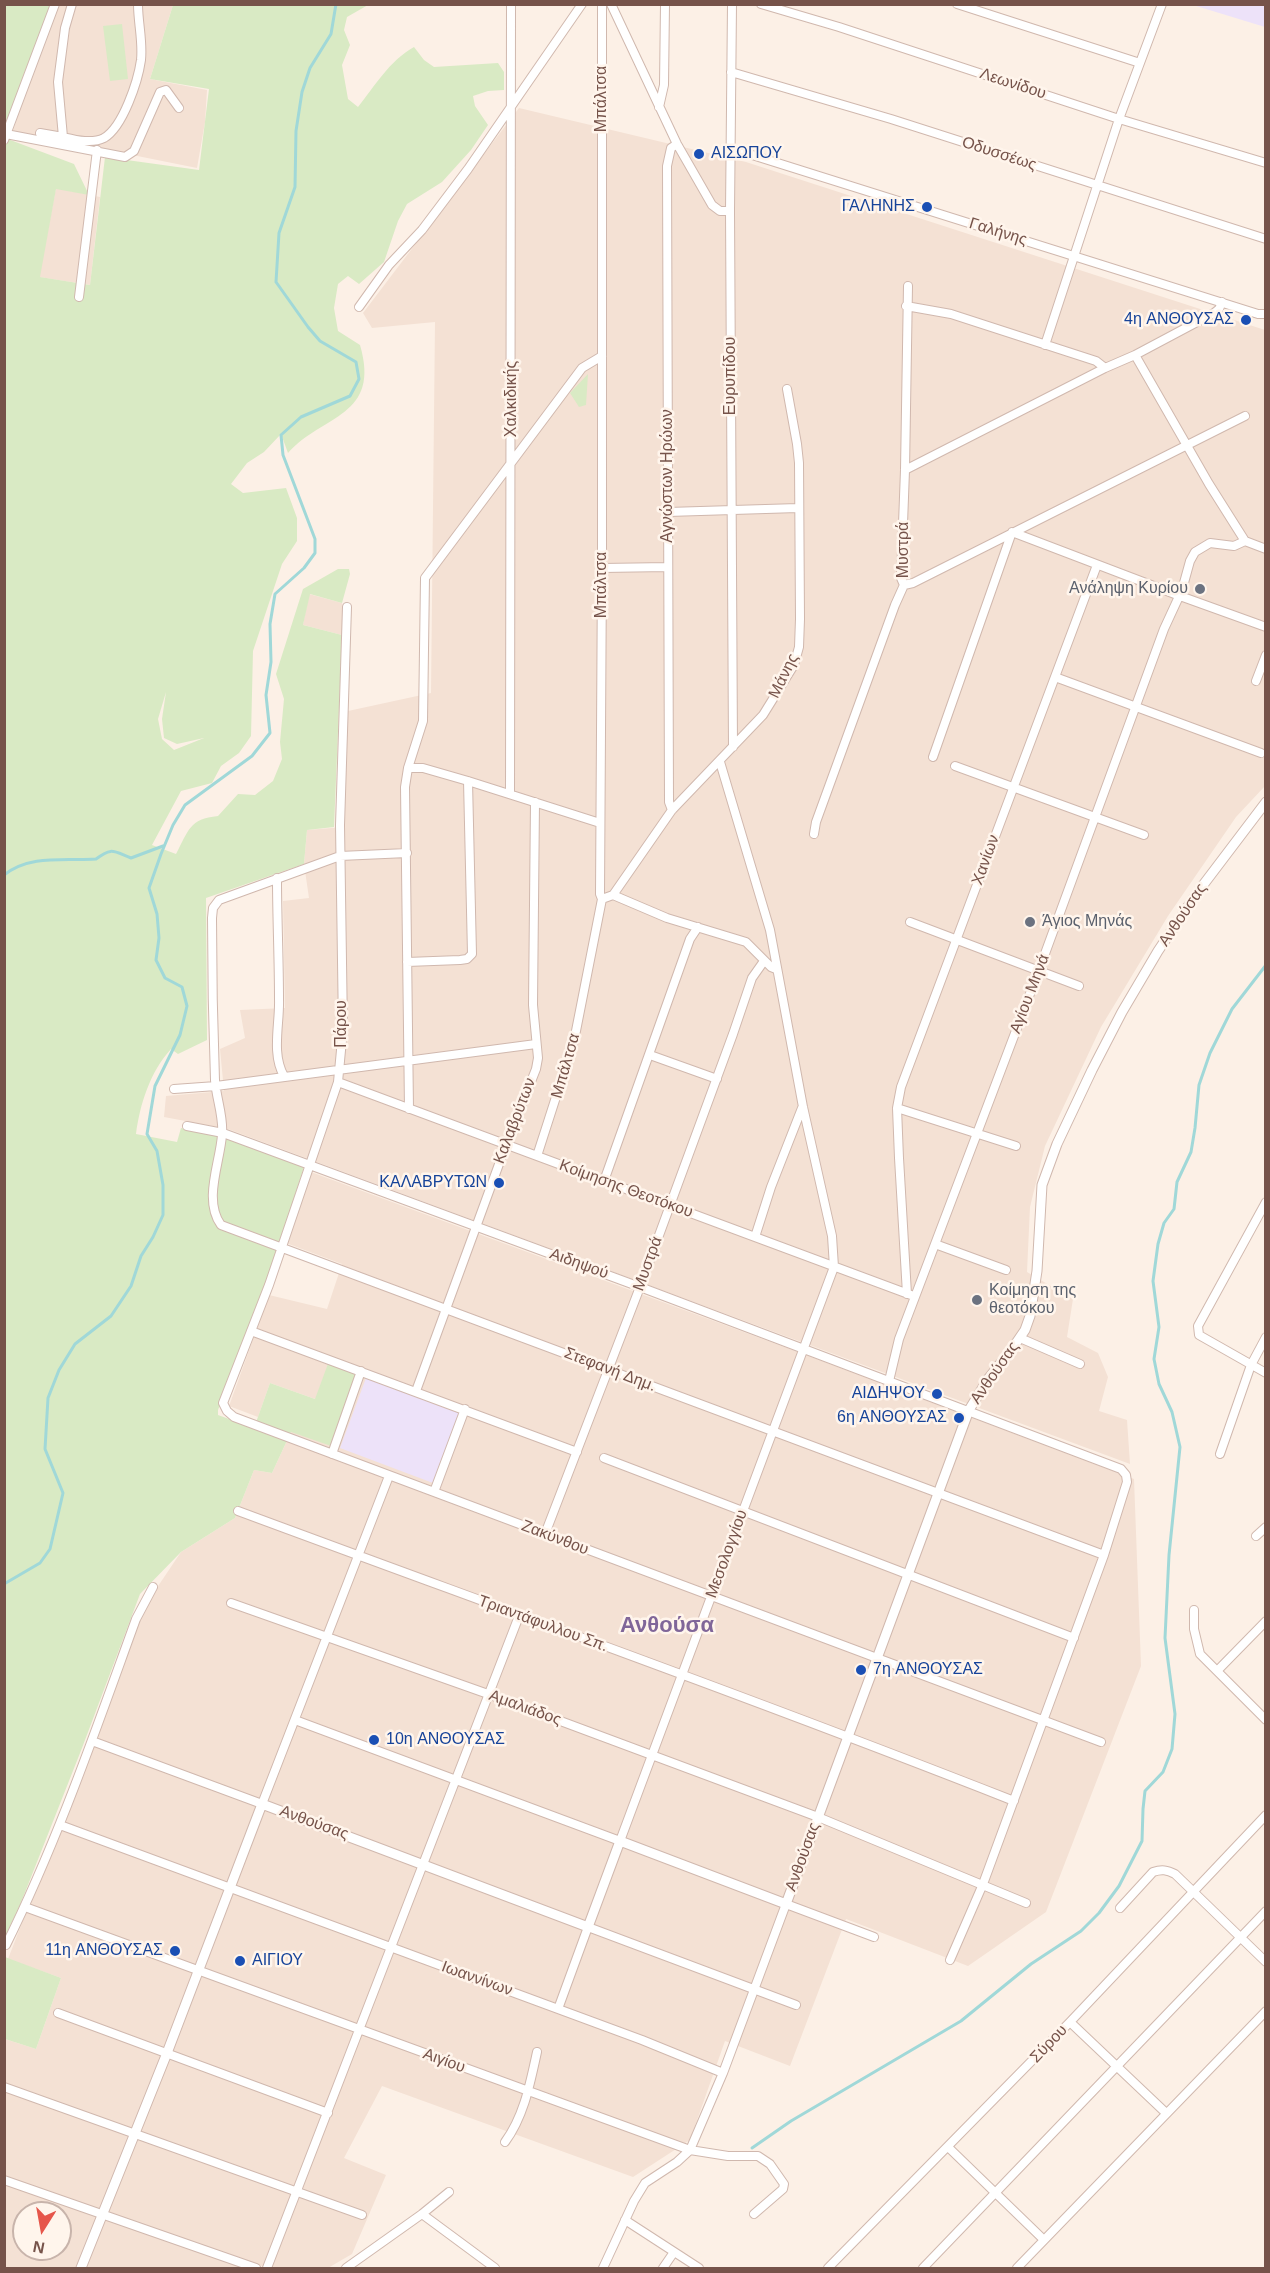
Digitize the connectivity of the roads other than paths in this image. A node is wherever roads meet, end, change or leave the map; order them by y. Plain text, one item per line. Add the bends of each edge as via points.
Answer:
1 (55, 4) edge
2 (72, 4) edge
3 (138, 4) edge
4 (511, 4) edge
5 (582, 4) edge
6 (602, 4) edge
7 (611, 4) edge
8 (665, 4) edge
9 (732, 4) edge
10 (761, 4) edge
11 (803, 4) edge
12 (957, 4) edge
13 (1162, 4) edge
14 (801, 16) junction
15 (1140, 63) junction
16 (731, 72) junction
17 (510, 106) junction
18 (659, 107) junction
19 (179, 108) dead end
20 (1119, 119) junction
21 (40, 133) dead end
22 (5, 136) edge
23 (63, 138) junction
24 (677, 144) junction
25 (97, 150) junction
26 (731, 154) junction
27 (1266, 163) edge
28 (1097, 185) junction
29 (730, 211) junction
30 (1266, 239) edge
31 (1075, 256) junction
32 (908, 286) dead end
33 (79, 297) dead end
34 (1222, 302) junction
35 (359, 306) dead end
36 (906, 306) junction
37 (1266, 314) edge
38 (1045, 345) junction
39 (1135, 355) junction
40 (602, 356) junction
41 (1105, 368) junction
42 (787, 389) dead end
43 (1245, 416) dead end
44 (1188, 446) junction
45 (512, 461) junction
46 (906, 470) junction
47 (798, 508) junction
48 (732, 510) junction
49 (668, 512) junction
50 (1012, 532) junction
51 (1245, 541) junction
52 (1266, 549) edge
53 (1096, 565) junction
54 (668, 567) junction
55 (602, 568) junction
56 (904, 585) junction
57 (1179, 597) junction
58 (347, 607) dead end
59 (1266, 627) edge
60 (1266, 655) edge
61 (1055, 677) junction
62 (1256, 681) dead end
63 (1135, 708) junction
64 (733, 747) junction
65 (1261, 753) dead end
66 (933, 757) dead end
67 (720, 762) junction
68 (955, 766) dead end
69 (408, 768) junction
70 (468, 781) junction
71 (1013, 788) junction
72 (510, 794) junction
73 (535, 802) junction
74 (1266, 802) edge
75 (672, 810) junction
76 (1095, 818) junction
77 (600, 823) junction
78 (814, 834) dead end
79 (1144, 836) dead end
80 (407, 854) junction
81 (340, 856) junction
82 (277, 878) junction
83 (613, 895) junction
84 (602, 899) junction
85 (909, 922) dead end
86 (698, 927) junction
87 (957, 940) junction
88 (764, 961) junction
89 (407, 962) junction
90 (776, 969) junction
91 (1039, 970) junction
92 (1079, 986) dead end
93 (536, 1044) junction
94 (650, 1055) junction
95 (408, 1061) junction
96 (340, 1070) junction
97 (284, 1076) junction
98 (717, 1079) junction
99 (338, 1082) junction
100 (216, 1086) junction
101 (174, 1089) dead end
102 (803, 1107) junction
103 (897, 1108) junction
104 (409, 1109) junction
105 (187, 1126) dead end
106 (223, 1133) junction
107 (977, 1134) junction
108 (506, 1145) junction
109 (1016, 1146) dead end
110 (537, 1156) junction
111 (309, 1164) junction
112 (604, 1181) junction
113 (1266, 1202) edge
114 (670, 1206) junction
115 (476, 1227) junction
116 (755, 1237) junction
117 (935, 1244) junction
118 (281, 1247) junction
119 (834, 1267) junction
120 (1006, 1270) dead end
121 (640, 1287) junction
122 (911, 1295) junction
123 (446, 1308) junction
124 (251, 1331) junction
125 (1266, 1337) edge
126 (1020, 1338) junction
127 (803, 1349) junction
128 (1080, 1364) dead end
129 (1251, 1365) junction
130 (608, 1370) junction
131 (362, 1371) junction
132 (1266, 1372) edge
133 (890, 1381) junction
134 (416, 1391) junction
135 (465, 1409) junction
136 (969, 1410) junction
137 (234, 1417) joint
138 (772, 1431) junction
139 (577, 1452) junction
140 (332, 1454) junction
141 (1220, 1454) dead end
142 (604, 1458) dead end
143 (389, 1476) junction
144 (434, 1492) junction
145 (938, 1493) junction
146 (238, 1511) dead end
147 (742, 1511) junction
148 (1266, 1527) edge
149 (545, 1534) junction
150 (1256, 1536) dead end
151 (1104, 1555) junction
152 (359, 1556) junction
153 (908, 1574) junction
154 (153, 1587) dead end
155 (711, 1596) junction
156 (231, 1603) dead end
157 (1194, 1610) dead end
158 (519, 1616) junction
159 (1266, 1621) edge
160 (326, 1638) junction
161 (1074, 1638) junction
162 (877, 1658) junction
163 (1217, 1671) junction
164 (682, 1674) junction
165 (488, 1694) junction
166 (1265, 1718) edge
167 (295, 1720) junction
168 (1043, 1720) junction
169 (848, 1736) junction
170 (92, 1741) junction
171 (1101, 1742) dead end
172 (651, 1755) junction
173 (456, 1779) junction
174 (1014, 1801) junction
175 (262, 1804) junction
176 (1266, 1815) edge
177 (818, 1817) junction
178 (60, 1825) junction
179 (620, 1841) junction
180 (423, 1864) junction
181 (983, 1884) junction
182 (230, 1889) junction
183 (1192, 1892) junction
184 (1026, 1903) dead end
185 (786, 1904) junction
186 (25, 1907) junction
187 (1120, 1908) dead end
188 (1266, 1911) edge
189 (588, 1927) junction
190 (874, 1937) dead end
191 (1240, 1937) junction
192 (6, 1945) dead end
193 (392, 1947) junction
194 (950, 1960) dead end
195 (1266, 1962) edge
196 (198, 1971) junction
197 (754, 1989) junction
198 (796, 2005) dead end
199 (558, 2009) junction
200 (1266, 2011) edge
201 (58, 2013) dead end
202 (1070, 2022) junction
203 (360, 2030) junction
204 (537, 2052) dead end
205 (167, 2053) junction
206 (1115, 2066) junction
207 (723, 2073) junction
208 (4, 2086) edge
209 (528, 2091) junction
210 (328, 2113) junction
211 (1166, 2113) junction
212 (135, 2133) junction
213 (505, 2142) dead end
214 (948, 2147) junction
215 (690, 2150) junction
216 (4, 2180) edge
217 (298, 2192) junction
218 (449, 2192) dead end
219 (996, 2194) junction
220 (422, 2214) junction
221 (754, 2214) dead end
222 (362, 2215) dead end
223 (102, 2216) junction
224 (625, 2220) junction
225 (1043, 2239) junction
226 (674, 2252) junction
227 (81, 2268) edge
228 (256, 2268) edge
229 (267, 2268) edge
230 (346, 2268) edge
231 (495, 2268) edge
232 (603, 2268) edge
233 (663, 2268) edge
234 (699, 2268) edge
235 (828, 2268) edge
236 (923, 2268) edge
237 (1017, 2268) edge

1 - 22 street
2 - 23 street via 58,82
3 - 23 street via 141,59 125,111 103,138
4 - 17 street, Χαλκιδικής
5 - 17 street
6 - 40 street, Μπάλτσα
7 - 18 street
8 - 18 street via 664,85
9 - 16 street, Ευρυπίδου
10 - 14 street, Λεωνίδου
11 - 14 street
12 - 15 street
13 - 15 street
14 - 20 street, Λεωνίδου
15 - 20 street
16 - 26 street, Ευρυπίδου
16 - 28 street, Οδυσσέως
17 - 35 street via 429,221
17 - 45 street, Χαλκιδικής
18 - 24 street
19 - 25 street via 166,90 160,92 130,155
20 - 27 street, Λεωνίδου
20 - 28 street
21 - 23 street
22 - 25 street
24 - 29 street via 712,205
24 - 49 street, Αγνώστων Ηρώων via 671,148 667,166
25 - 33 street
26 - 29 street, Ευρυπίδου
26 - 31 street, Γαλήνης via 750,154
28 - 30 street, Οδυσσέως
28 - 31 street
29 - 48 street, Ευρυπίδου
31 - 34 street, Γαλήνης
31 - 38 street
32 - 36 street, Μυστρά
34 - 37 street, Γαλήνης
34 - 39 street via 1214,313
36 - 38 street via 951,314
36 - 46 street, Μυστρά
38 - 41 street via 1096,361
39 - 41 street
39 - 44 street
40 - 45 street via 582,368
40 - 55 street, Μπάλτσα
41 - 46 street
42 - 47 street, Μάνης via 797,444
43 - 44 street
44 - 50 street
44 - 51 street
45 - 69 street via 425,578 423,721
45 - 72 street, Χαλκιδικής
46 - 56 street, Μυστρά via 901,578
47 - 48 street
47 - 64 street, Μάνης via 799,647 794,665 772,703
48 - 49 street
48 - 64 street, Ευρυπίδου
49 - 54 street, Αγνώστων Ηρώων
50 - 53 street
50 - 56 street
50 - 66 street
51 - 52 street
51 - 57 street, Αγίου Μηνά via 1234,546 1202,545 1192,556
53 - 57 street
53 - 61 street, Χανίων
54 - 55 street
54 - 75 street, Αγνώστων Ηρώων
55 - 77 street, Μπάλτσα
56 - 78 street, Μυστρά
57 - 59 street
57 - 63 street, Αγίου Μηνά
58 - 81 street, Πάρου
60 - 62 street
61 - 63 street
61 - 71 street, Χανίων
63 - 65 street
63 - 76 street, Αγίου Μηνά
64 - 67 street, Μάνης
67 - 75 street, Μάνης
67 - 90 street via 770,930
68 - 71 street
69 - 70 street via 423,768
69 - 80 street
70 - 72 street
70 - 89 street via 472,954 460,960
71 - 76 street
71 - 87 street, Χανίων
72 - 73 street
73 - 77 street
73 - 93 street, Καλαβρύτων
74 - 126 street, Ανθούσας via 1158,951 1106,1043 1060,1138 1042,1185 1034,1296
75 - 83 street, Μάνης
76 - 79 street
76 - 91 street, Αγίου Μηνά
77 - 84 street, Μπάλτσα
80 - 81 street
80 - 89 street
81 - 82 street
81 - 96 street, Πάρου
82 - 97 street via 278,1063
82 - 100 street via 219,900 213,908
83 - 84 street
83 - 86 street
84 - 110 street, Μπάλτσα via 574,1041
85 - 87 street
86 - 88 street via 746,942
86 - 94 street via 690,939
87 - 91 street
87 - 103 street, Χανίων via 900,1087
88 - 90 street
88 - 98 street, Μυστρά via 752,978
89 - 95 street
90 - 102 street
91 - 92 street
91 - 107 street, Αγίου Μηνά
93 - 95 street
93 - 108 street, Καλαβρύτων via 536,1069
94 - 98 street
94 - 112 street
95 - 96 street
95 - 104 street
96 - 97 street
96 - 99 street, Πάρου
97 - 100 street
98 - 114 street, Μυστρά
99 - 104 street, Κοίμησης Θεοτόκου
99 - 111 street, Πάρου
100 - 101 street
100 - 106 street
102 - 116 street
102 - 119 street via 832,1236
103 - 107 street
103 - 122 street, Χανίων
104 - 108 street, Κοίμησης Θεοτόκου
105 - 106 street, Αιδηψού
106 - 111 street, Αιδηψού
106 - 118 street, Στεφανή Δημ. via 214,1191 217,1220 221,1225
107 - 109 street
107 - 117 street, Αγίου Μηνά
108 - 110 street, Κοίμησης Θεοτόκου
108 - 115 street, Καλαβρύτων
110 - 112 street, Κοίμησης Θεοτόκου
111 - 115 street, Αιδηψού
111 - 118 street, Πάρου
112 - 114 street, Κοίμησης Θεοτόκου
113 - 129 street via 1198,1326 1199,1335
114 - 116 street, Κοίμησης Θεοτόκου
114 - 121 street, Μυστρά
115 - 121 street, Αιδηψού
115 - 123 street, Καλαβρύτων
116 - 119 street, Κοίμησης Θεοτόκου
117 - 120 street
117 - 122 street, Αγίου Μηνά
118 - 123 street, Στεφανή Δημ.
118 - 124 street, Πάρου
119 - 122 street, Κοίμησης Θεοτόκου
119 - 127 street, Μεσολογγίου
121 - 127 street, Αιδηψού
121 - 130 street, Μυστρά
122 - 133 street, Αγίου Μηνά
123 - 130 street, Στεφανή Δημ.
123 - 134 street, Καλαβρύτων
124 - 131 street
124 - 137 street, Πάρου via 223,1402
125 - 129 street
126 - 128 street
126 - 136 street, Ανθούσας
127 - 133 street, Αιδηψού
127 - 138 street, Μεσολογγίου
129 - 132 street
129 - 141 street
130 - 138 street, Στεφανή Δημ.
130 - 139 street, Μυστρά
131 - 134 street
131 - 140 street
133 - 136 street, Αιδηψού
134 - 135 street
135 - 139 street
135 - 144 street
136 - 145 street, Ανθούσας
136 - 151 street, Αιδηψού via 1120,1468 1126,1474 1127,1482
137 - 140 street, Ζακύνθου
138 - 145 street, Στεφανή Δημ.
138 - 147 street, Μεσολογγίου
139 - 149 street, Μυστρά
140 - 143 street, Ζακύνθου
142 - 147 street
143 - 144 street, Ζακύνθου
143 - 152 street
144 - 149 street, Ζακύνθου
145 - 151 street, Στεφανή Δημ.
145 - 153 street, Ανθούσας
146 - 152 street, Τριαντάφυλλου Σπ.
147 - 153 street
147 - 155 street, Μεσολογγίου
148 - 150 street
149 - 155 street, Ζακύνθου
151 - 161 street
152 - 158 street, Τριαντάφυλλου Σπ.
152 - 160 street
153 - 161 street
153 - 162 street, Ανθούσας
154 - 170 street via 136,1619
155 - 162 street, Ζακύνθου
155 - 164 street, Μεσολογγίου
156 - 160 street, Αμαλιάδος
157 - 163 street via 1200,1654
158 - 164 street, Τριαντάφυλλου Σπ.
158 - 165 street
159 - 163 street
160 - 165 street, Αμαλιάδος
160 - 167 street
161 - 168 street
162 - 168 street, Ζακύνθου
162 - 169 street, Ανθούσας
163 - 166 street
164 - 169 street, Τριαντάφυλλου Σπ.
164 - 172 street, Μεσολογγίου
165 - 172 street, Αμαλιάδος
165 - 173 street
167 - 173 street
167 - 175 street
168 - 171 street, Ζακύνθου
168 - 174 street
169 - 174 street, Τριαντάφυλλου Σπ.
169 - 177 street, Ανθούσας
170 - 175 street
170 - 178 street
172 - 177 street, Αμαλιάδος
172 - 179 street, Μεσολογγίου
173 - 179 street
173 - 180 street
174 - 181 street
175 - 180 street, Ανθούσας
175 - 182 street, Ανθούσας
176 - 183 street, Σύρου
177 - 181 street, Αμαλιάδος
177 - 185 street, Ανθούσας
178 - 182 street, Ιωαννίνων
178 - 186 street
179 - 185 street, Ανθούσας
179 - 189 street
180 - 189 street, Ανθούσας
180 - 193 street
181 - 184 street, Αμαλιάδος
181 - 194 street
182 - 193 street, Ιωαννίνων
182 - 196 street, Ανθούσας
183 - 187 street via 1175,1874 1160,1869
183 - 191 street
183 - 202 street, Σύρου
185 - 190 street
185 - 197 street
186 - 192 street
186 - 196 street, Αιγίου
188 - 191 street
189 - 197 street
189 - 199 street
191 - 195 street
191 - 206 street
193 - 199 street, Ιωαννίνων
193 - 203 street
196 - 203 street, Αιγίου
196 - 205 street, Ανθούσας
197 - 198 street
197 - 207 street
199 - 207 street, Ιωαννίνων
200 - 211 street
201 - 205 street
202 - 206 street
202 - 214 street, Σύρου
203 - 209 street, Αιγίου
203 - 210 street
204 - 209 street
205 - 210 street
205 - 212 street, Ανθούσας
206 - 211 street
206 - 219 street
207 - 215 street
208 - 212 street
209 - 213 street via 514,2130
209 - 215 street, Αιγίου
210 - 217 street
211 - 225 street
212 - 217 street
212 - 223 street, Ανθούσας
214 - 219 street
214 - 235 street, Σύρου
215 - 221 street, Αιγίου via 758,2156 770,2164 782,2179 783,2189
215 - 224 street via 645,2183
216 - 223 street
217 - 222 street
217 - 229 street
218 - 220 street
219 - 225 street
219 - 236 street
220 - 230 street
220 - 231 street
223 - 227 street, Ανθούσας
223 - 228 street
224 - 226 street
224 - 232 street
225 - 237 street
226 - 233 street
226 - 234 street

